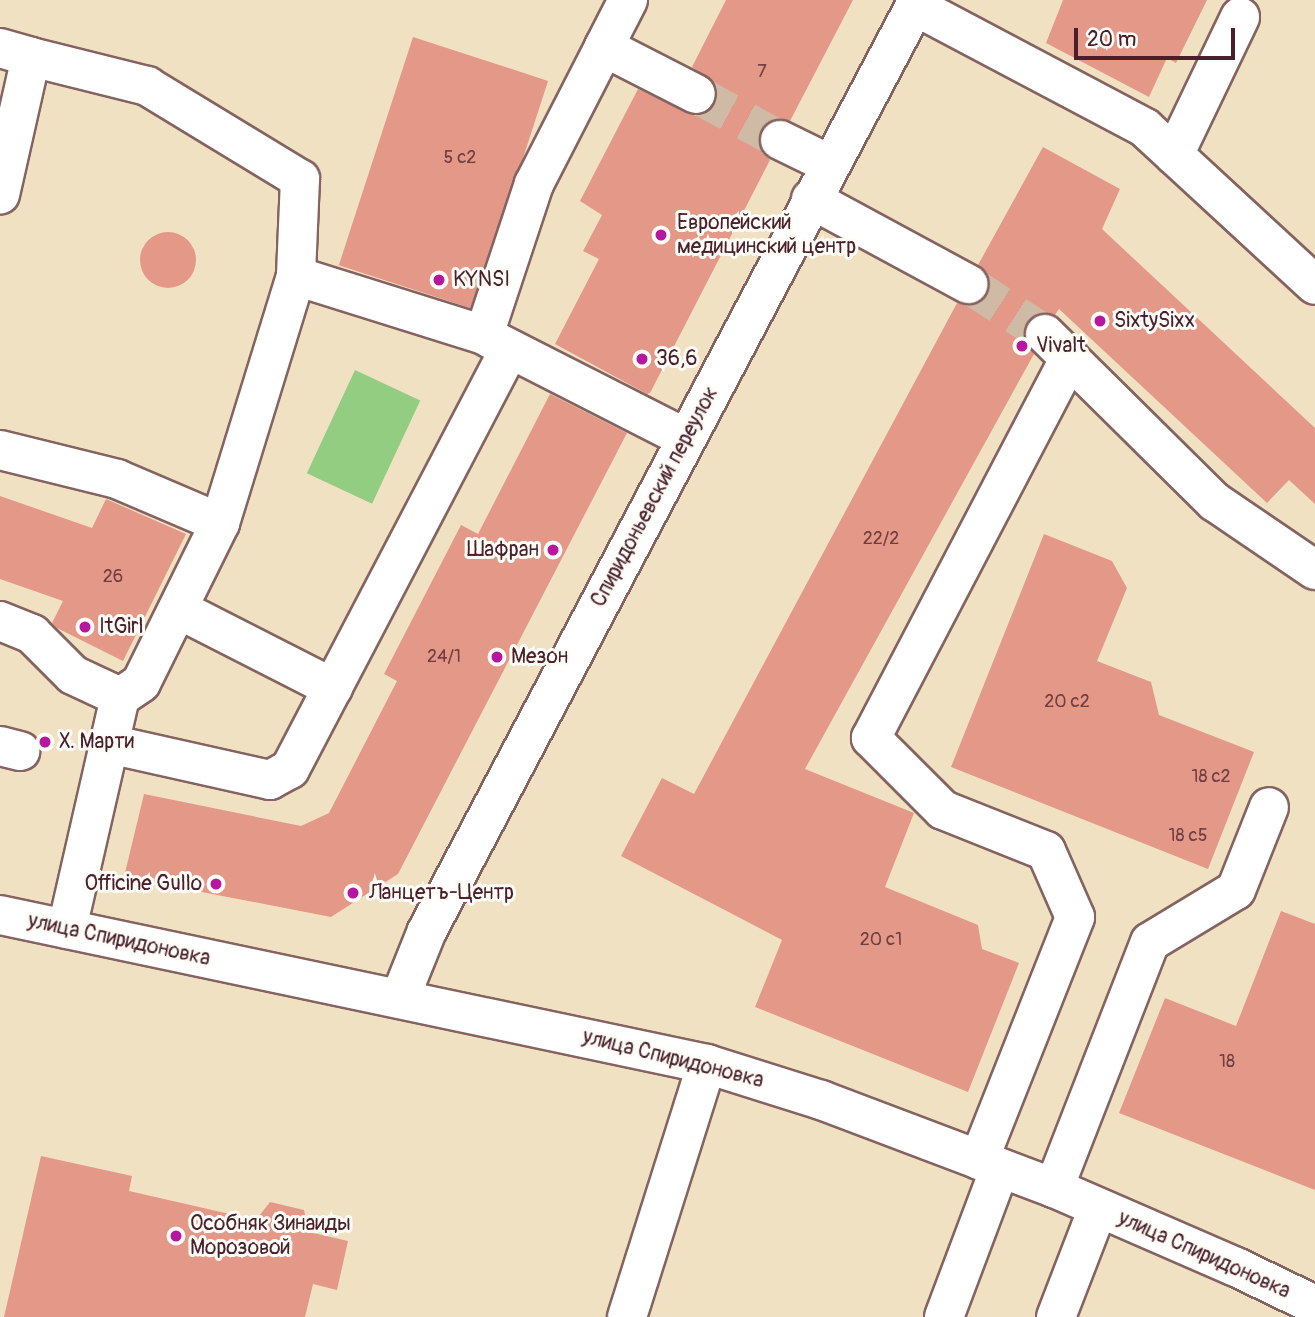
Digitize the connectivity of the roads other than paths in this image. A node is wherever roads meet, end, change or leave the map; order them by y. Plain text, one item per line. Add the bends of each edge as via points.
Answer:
1 (628, 0) edge
2 (916, 3) edge
3 (1240, 17) dead end
4 (604, 47) junction
5 (15, 53) edge
6 (696, 94) tunnel mouth
7 (780, 140) tunnel mouth
8 (1174, 155) junction
9 (829, 164) junction
10 (0, 195) edge
11 (811, 200) junction
12 (296, 276) junction
13 (968, 284) tunnel mouth
14 (1315, 285) edge
15 (497, 342) junction
16 (685, 438) junction
17 (0, 450) edge
18 (220, 523) junction
19 (1315, 570) edge
20 (178, 609) junction
21 (0, 621) edge
22 (333, 688) junction
23 (120, 697) junction
24 (109, 744) junction
25 (1269, 807) dead end
26 (0, 915) edge
27 (67, 929) junction
28 (400, 998) junction
29 (707, 1064) junction
30 (990, 1164) junction
31 (1054, 1188) junction
32 (1098, 1208) junction
33 (1315, 1306) edge
34 (627, 1317) edge
35 (944, 1317) edge
36 (1056, 1317) edge

1 - 4 street
2 - 8 street via 1145,128
2 - 9 street, Спиридоньевский переулок
3 - 8 street
4 - 6 street
4 - 15 street via 534,184
5 - 10 street
5 - 12 street via 147,86 300,179
7 - 9 street
8 - 14 street
9 - 11 street, Спиридоньевский переулок
11 - 13 street
11 - 16 street, Спиридоньевский переулок
12 - 15 street
12 - 18 street
15 - 16 street
15 - 22 street
16 - 28 street, Спиридоньевский переулок via 427,931
17 - 18 street via 117,479
18 - 20 street
19 - 30 street via 1215,502 1058,346 872,738 943,810 1046,851 1075,917
20 - 22 street
20 - 23 street via 141,683
21 - 23 street via 32,634 73,675
22 - 24 street via 290,769 270,780
23 - 24 street
24 - 27 street
25 - 31 street via 1236,890 1150,942
26 - 27 street, улица Спиридоновка
27 - 28 street, улица Спиридоновка
28 - 29 street, улица Спиридоновка
29 - 30 street, улица Спиридоновка via 821,1100
29 - 34 street
30 - 31 street, улица Спиридоновка
30 - 35 street
31 - 32 street, улица Спиридоновка
32 - 33 street, улица Спиридоновка
32 - 36 street

